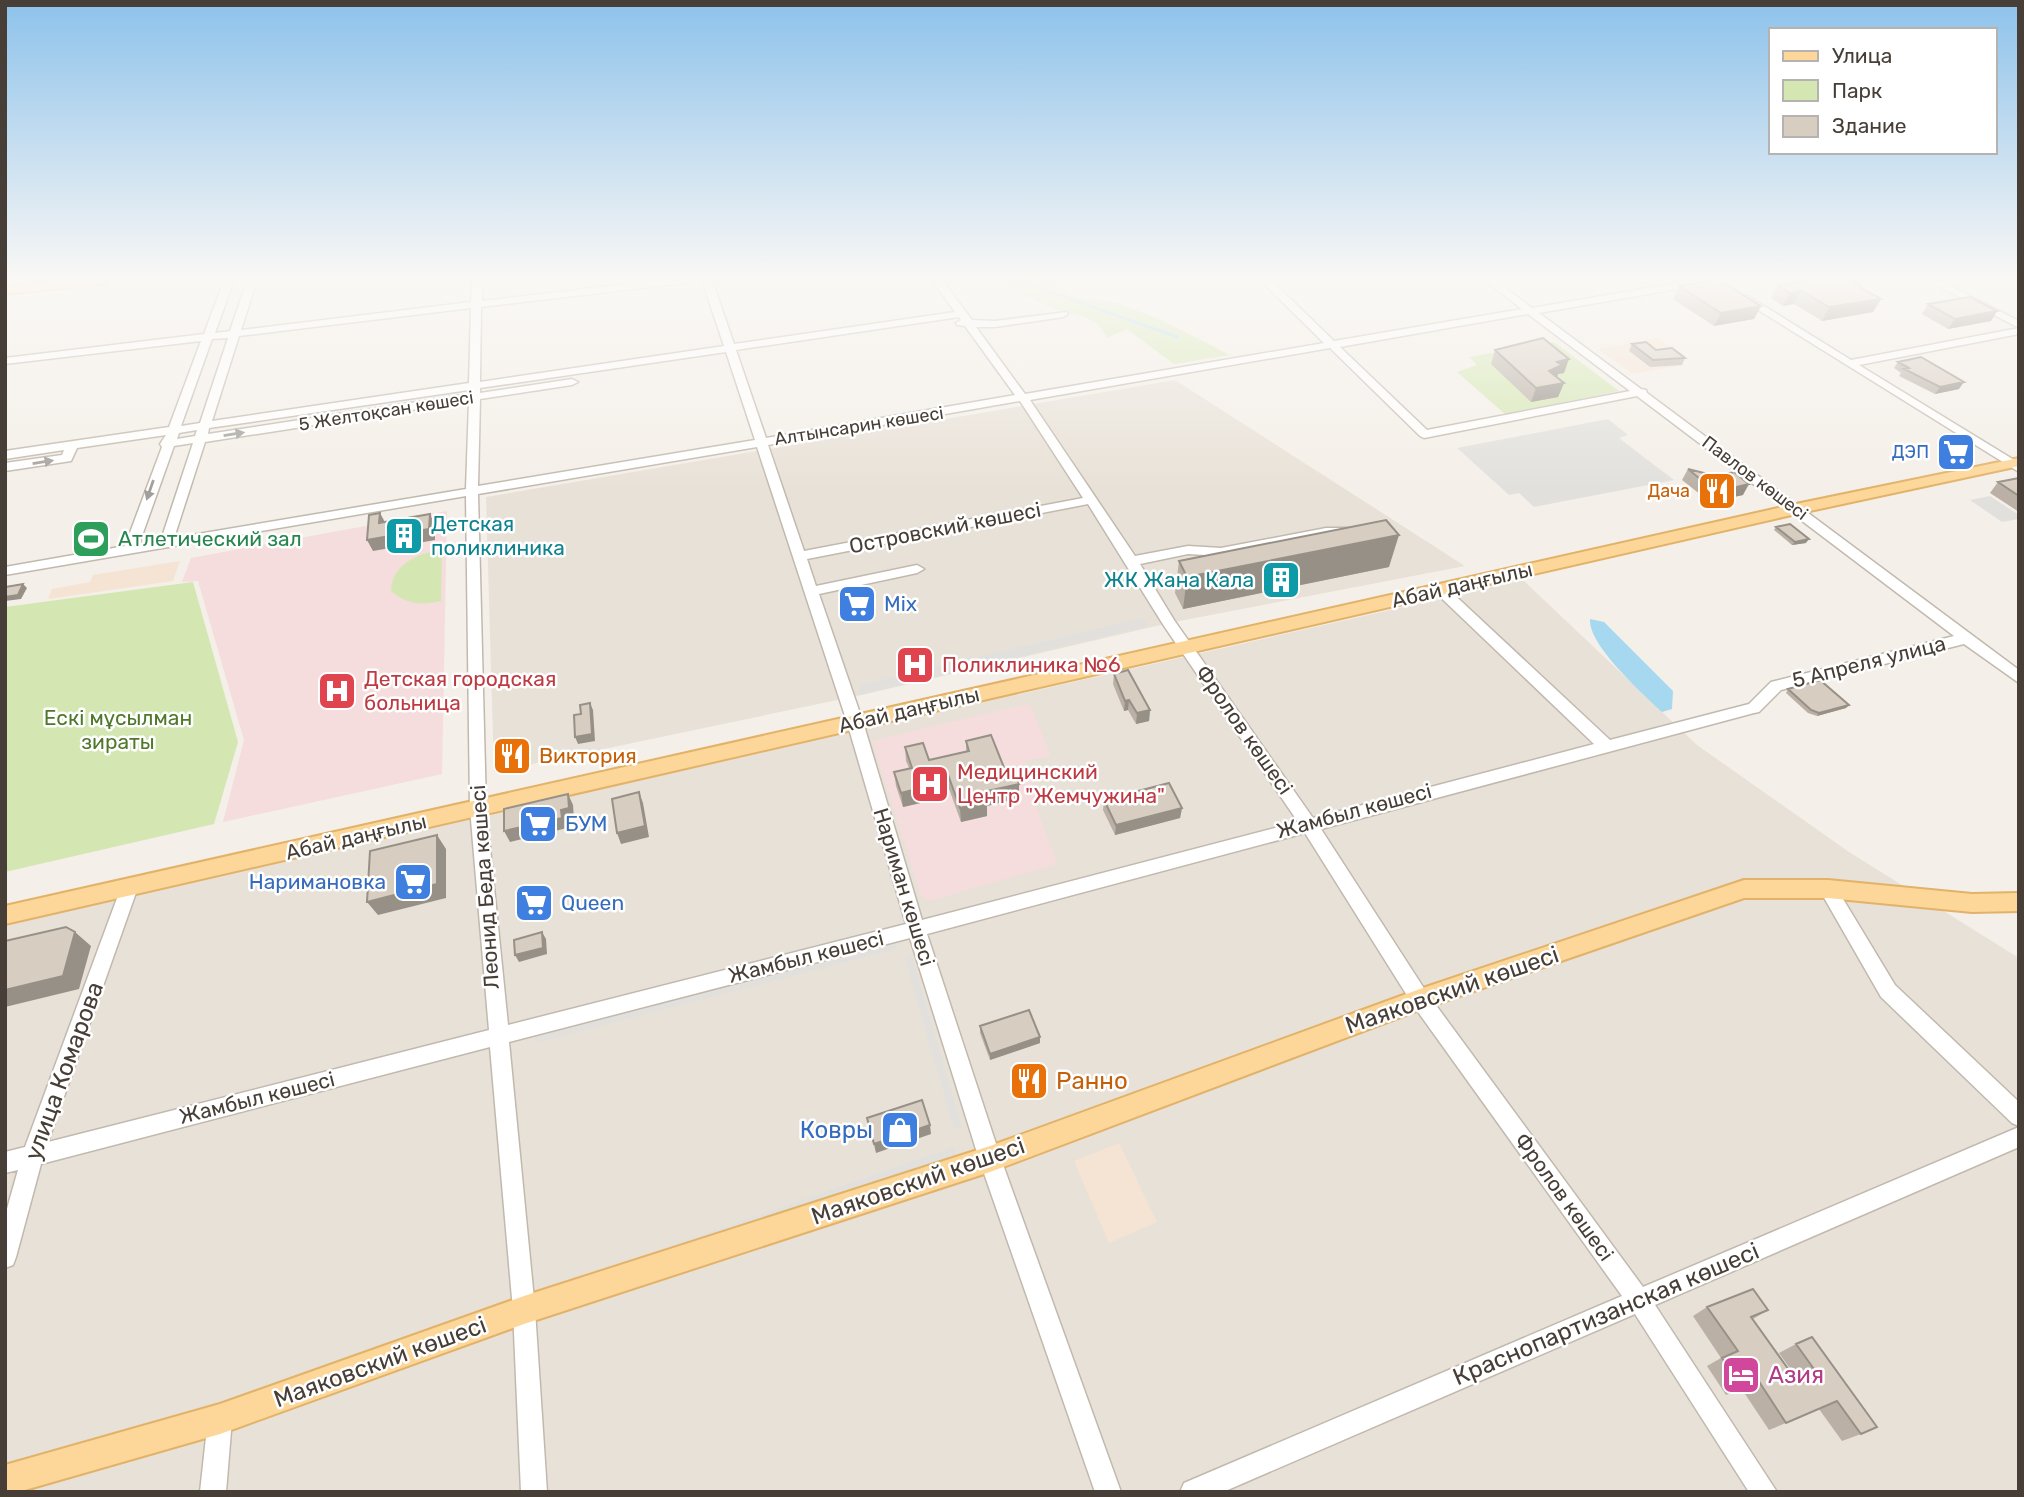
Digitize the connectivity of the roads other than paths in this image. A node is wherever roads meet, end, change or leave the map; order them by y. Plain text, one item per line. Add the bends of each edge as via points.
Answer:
1 (102, 350) edge
2 (202, 350) edge
3 (229, 350) edge
4 (476, 350) edge
5 (731, 350) edge
6 (753, 350) edge
7 (988, 350) edge
8 (1310, 350) edge
9 (1337, 350) edge
10 (1584, 350) edge
11 (1829, 350) edge
12 (1919, 350) edge
13 (732, 353) junction
14 (5, 361) edge
15 (1850, 363) junction
16 (475, 391) junction
17 (1642, 392) junction
18 (1023, 398) junction
19 (203, 426) junction
20 (171, 431) junction
21 (198, 439) junction
22 (761, 442) junction
23 (166, 444) junction
24 (72, 445) junction
25 (5, 456) edge
26 (2014, 461) edge
27 (5, 467) edge
28 (472, 493) junction
29 (1090, 500) junction
30 (1792, 506) junction
31 (1344, 531) edge
32 (166, 544) junction
33 (130, 550) junction
34 (800, 556) junction
35 (1131, 561) junction
36 (916, 569) dead end
37 (5, 571) edge
38 (1441, 590) junction
39 (812, 591) junction
40 (1967, 638) junction
41 (1184, 643) junction
42 (2019, 678) edge
43 (854, 718) junction
44 (1653, 734) joint
45 (1606, 746) junction
46 (478, 803) junction
47 (1308, 823) junction
48 (130, 887) junction
49 (1828, 889) junction
50 (2019, 902) edge
51 (5, 903) edge
52 (5, 915) edge
53 (916, 929) junction
54 (1420, 999) junction
55 (497, 1036) junction
56 (2019, 1116) edge
57 (2019, 1137) edge
58 (33, 1155) junction
59 (990, 1158) junction
60 (5, 1163) edge
61 (5, 1257) edge
62 (1639, 1300) junction
63 (524, 1310) junction
64 (220, 1419) junction
65 (5, 1480) edge
66 (214, 1492) edge
67 (534, 1492) edge
68 (1108, 1492) edge
69 (1193, 1492) edge
70 (1764, 1492) edge

1 - 14 street
2 - 20 street
3 - 19 street
4 - 16 street, Леонид Беда көшесі
5 - 13 street, Нариман көшесі
6 - 13 street, 5 Желтоқсан көшесі
7 - 18 street, Фролов көшесі
8 - 18 street, Алтынсарин көшесі
9 - 17 street via 1424,434
10 - 17 street, Павлов көшесі
11 - 15 street
12 - 15 street
13 - 16 street, 5 Желтоқсан көшесі
13 - 22 street, Нариман көшесі
15 - 26 street
16 - 19 street, 5 Желтоқсан көшесі
21 -> 16 street, 5 Желтоқсан көшесі
16 - 28 street, Леонид Беда көшесі
17 - 30 street, Павлов көшесі
18 - 22 street, Алтынсарин көшесі
18 - 29 street, Фролов көшесі
19 - 20 street, 5 Желтоқсан көшесі
19 - 21 street
20 - 23 street
20 - 24 street, 5 Желтоқсан көшесі
21 - 23 street, 5 Желтоқсан көшесі
21 - 32 street
22 - 28 street, Алтынсарин көшесі
22 - 34 street, Нариман көшесі
23 -> 33 street
24 - 25 street, 5 Желтоқсан көшесі
27 -> 24 street, 5 Желтоқсан көшесі via 67,458
26 - 30 main road, Абай даңғылы
28 - 32 street, Алтынсарин көшесі
28 - 46 street, Леонид Беда көшесі
29 - 34 street, Островский көшесі
29 - 35 street, Фролов көшесі
30 - 38 main road, Абай даңғылы
30 - 40 street, Павлов көшесі
30 - 41 main road, Абай даңғылы
31 - 35 street via 1222,552 1188,550
32 - 33 street, Алтынсарин көшесі
33 - 37 street, Алтынсарин көшесі
34 - 39 street, Нариман көшесі
35 - 41 street, Фролов көшесі
36 - 39 street
38 - 41 main road, Абай даңғылы
38 - 45 street
39 - 43 street, Нариман көшесі
40 - 42 street, Павлов көшесі
40 - 44 street, 5 Апреля улица via 1776,686 1754,708
41 - 43 main road, Абай даңғылы
41 - 47 street, Фролов көшесі
43 - 46 main road, Абай даңғылы
43 - 53 street, Нариман көшесі
44 - 45 street, Жамбыл көшесі
45 - 47 street, Жамбыл көшесі
46 - 48 main road, Абай даңғылы
46 - 51 main road, Абай даңғылы
46 - 55 street, Леонид Беда көшесі
47 - 53 street, Жамбыл көшесі
47 - 54 street, Фролов көшесі
48 - 52 main road, Абай даңғылы
48 - 58 street, улица Комарова
49 - 50 main road, Маяковский көшесі via 1972,903
49 - 54 main road, Маяковский көшесі via 1744,889
49 - 56 street via 1888,991
53 - 55 street, Жамбыл көшесі
53 - 59 street, Нариман көшесі
54 - 59 main road, Маяковский көшесі
54 - 62 street, Фролов көшесі
55 - 58 street, Жамбыл көшесі
55 - 63 street, Леонид Беда көшесі
57 - 62 street, Краснопартизанская көшесі
58 - 60 street, Жамбыл көшесі
58 - 61 street, улица Комарова
59 - 63 main road, Маяковский көшесі
59 - 68 street, Нариман көшесі
62 - 69 street, Краснопартизанская көшесі
62 - 70 street, Фролов көшесі
63 - 64 main road, Маяковский көшесі
63 - 67 street, Леонид Беда көшесі
64 - 65 main road, Маяковский көшесі
64 - 66 street

